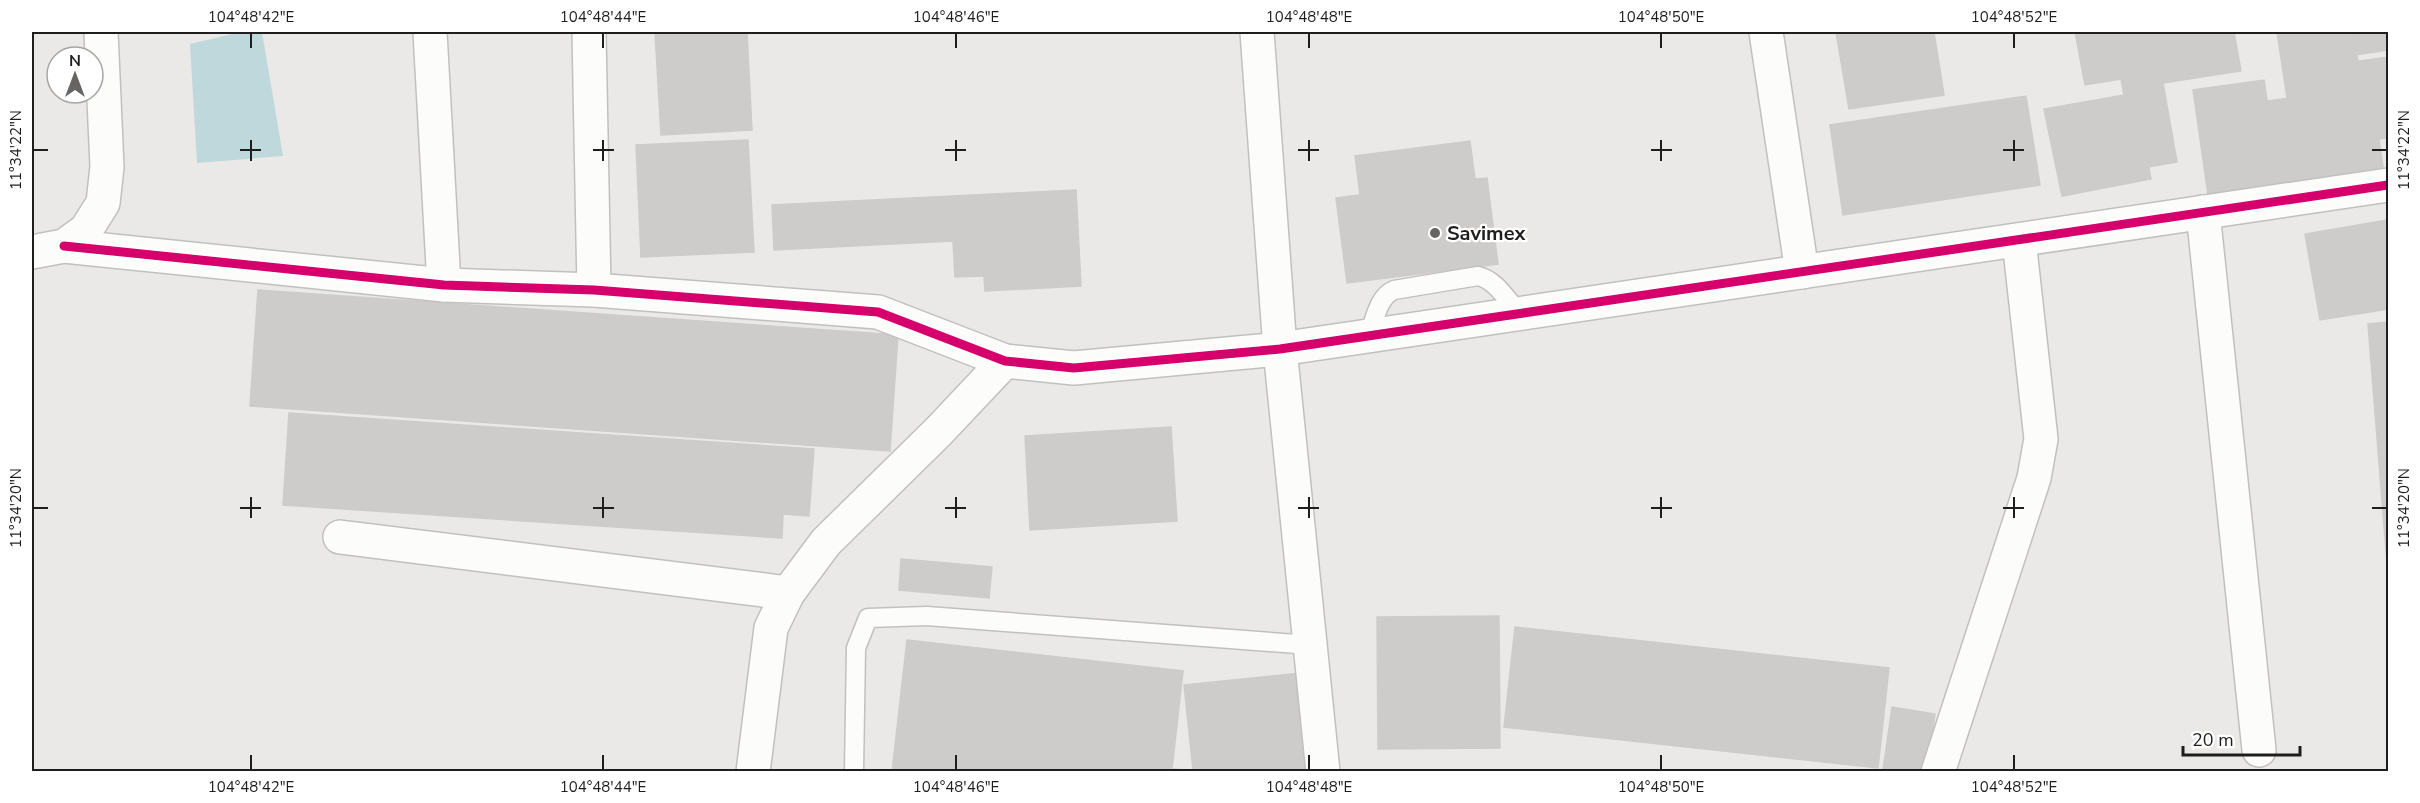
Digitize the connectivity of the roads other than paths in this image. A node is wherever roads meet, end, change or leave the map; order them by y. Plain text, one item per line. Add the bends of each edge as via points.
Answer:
1 (101, 32) edge
2 (430, 32) edge
3 (589, 32) edge
4 (1257, 32) edge
5 (1766, 32) edge
6 (2388, 185) edge
7 (2203, 212) junction
8 (2019, 240) junction
9 (64, 246) junction
10 (32, 252) edge
11 (1802, 272) junction
12 (444, 285) junction
13 (594, 290) junction
14 (1519, 313) junction
15 (1369, 335) junction
16 (1280, 349) junction
17 (1005, 361) junction
18 (340, 537) dead end
19 (788, 593) junction
20 (1310, 645) junction
21 (2259, 750) dead end
22 (753, 771) edge
23 (854, 771) edge
24 (1323, 771) edge
25 (1938, 771) edge

1 - 9 street via 107,167 103,203 86,230
2 - 12 street
3 - 13 street
4 - 16 street
5 - 11 street
6 - 7 street
7 - 8 street
7 - 21 street
8 - 11 street
8 - 25 street via 2041,439 2031,489
9 - 10 street
9 - 12 street
11 - 14 street
12 - 13 street
13 - 17 street via 878,312
14 - 15 street
14 - 15 lane via 1492,283 1478,276 1387,293
15 - 16 street
16 - 17 street via 1074,368
16 - 20 street
17 - 19 street via 826,542
18 - 19 street
19 - 22 street via 771,628
20 - 23 lane via 927,616 868,618 856,648
20 - 24 street

